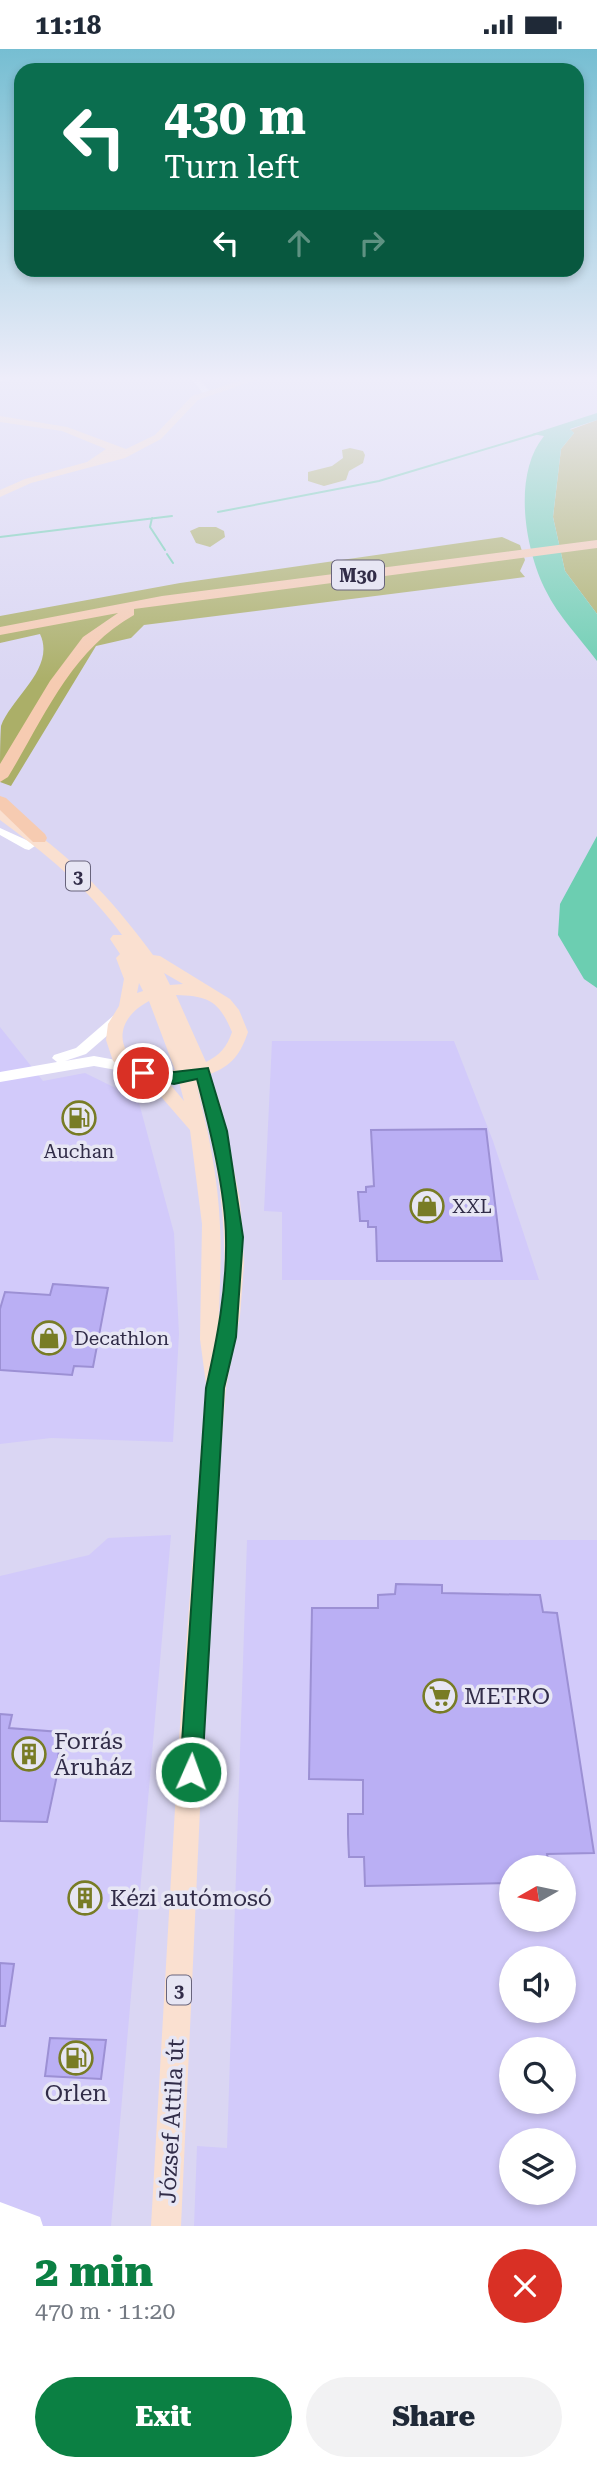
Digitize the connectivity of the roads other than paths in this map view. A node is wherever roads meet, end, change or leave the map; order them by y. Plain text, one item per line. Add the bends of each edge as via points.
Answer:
1 (42, 480) edge
2 (5, 492) edge
3 (597, 541) edge
4 (512, 553) junction
5 (202, 594) junction
6 (0, 625) edge
7 (0, 631) edge
8 (1, 778) edge
9 (0, 801) edge
10 (0, 813) edge
11 (0, 825) edge
12 (0, 831) edge
13 (34, 842) junction
14 (108, 927) junction
15 (144, 951) junction
16 (161, 991) junction
17 (204, 992) junction
18 (123, 1013) junction
19 (227, 1057) junction
20 (0, 1069) edge
21 (138, 1071) junction
22 (203, 1072) junction
23 (0, 1077) edge
24 (185, 1077) junction
25 (209, 1132) junction
26 (0, 2214) edge
27 (31, 2226) edge
28 (166, 2226) edge

1 - 2 main road
3 - 4 highway, M30
4 - 5 highway, M30
4 - 6 highway, M30 via 172,593
5 - 7 highway, M30
5 - 8 highway via 136,609 93,632
9 - 13 highway
10 - 13 main road, József Attila út / 3
11 - 13 main road, József Attila út / 3
12 - 13 street
13 - 14 main road, József Attila út / 3
13 - 15 main road, József Attila út / 3 via 88,885
14 - 16 main road, József Attila út / 3
14 - 18 main road via 131,971 131,995
15 - 16 main road, József Attila út / 3
15 - 17 main road
16 - 17 main road via 186,988
16 - 18 main road
16 - 22 main road, József Attila út / 3
16 - 24 main road, József Attila út / 3
17 - 19 main road via 224,1003 235,1017 238,1033
18 - 20 street via 74,1054
18 - 21 main road via 114,1044
19 - 22 main road
19 - 25 main road
21 - 23 street via 93,1061
21 - 24 main road
21 - 25 main road
22 - 24 main road
22 - 25 main road, József Attila út / 3
24 - 25 main road, József Attila út / 3
25 - 28 main road, József Attila út / 3 via 235,1237 227,1337 215,1388
26 - 27 street

